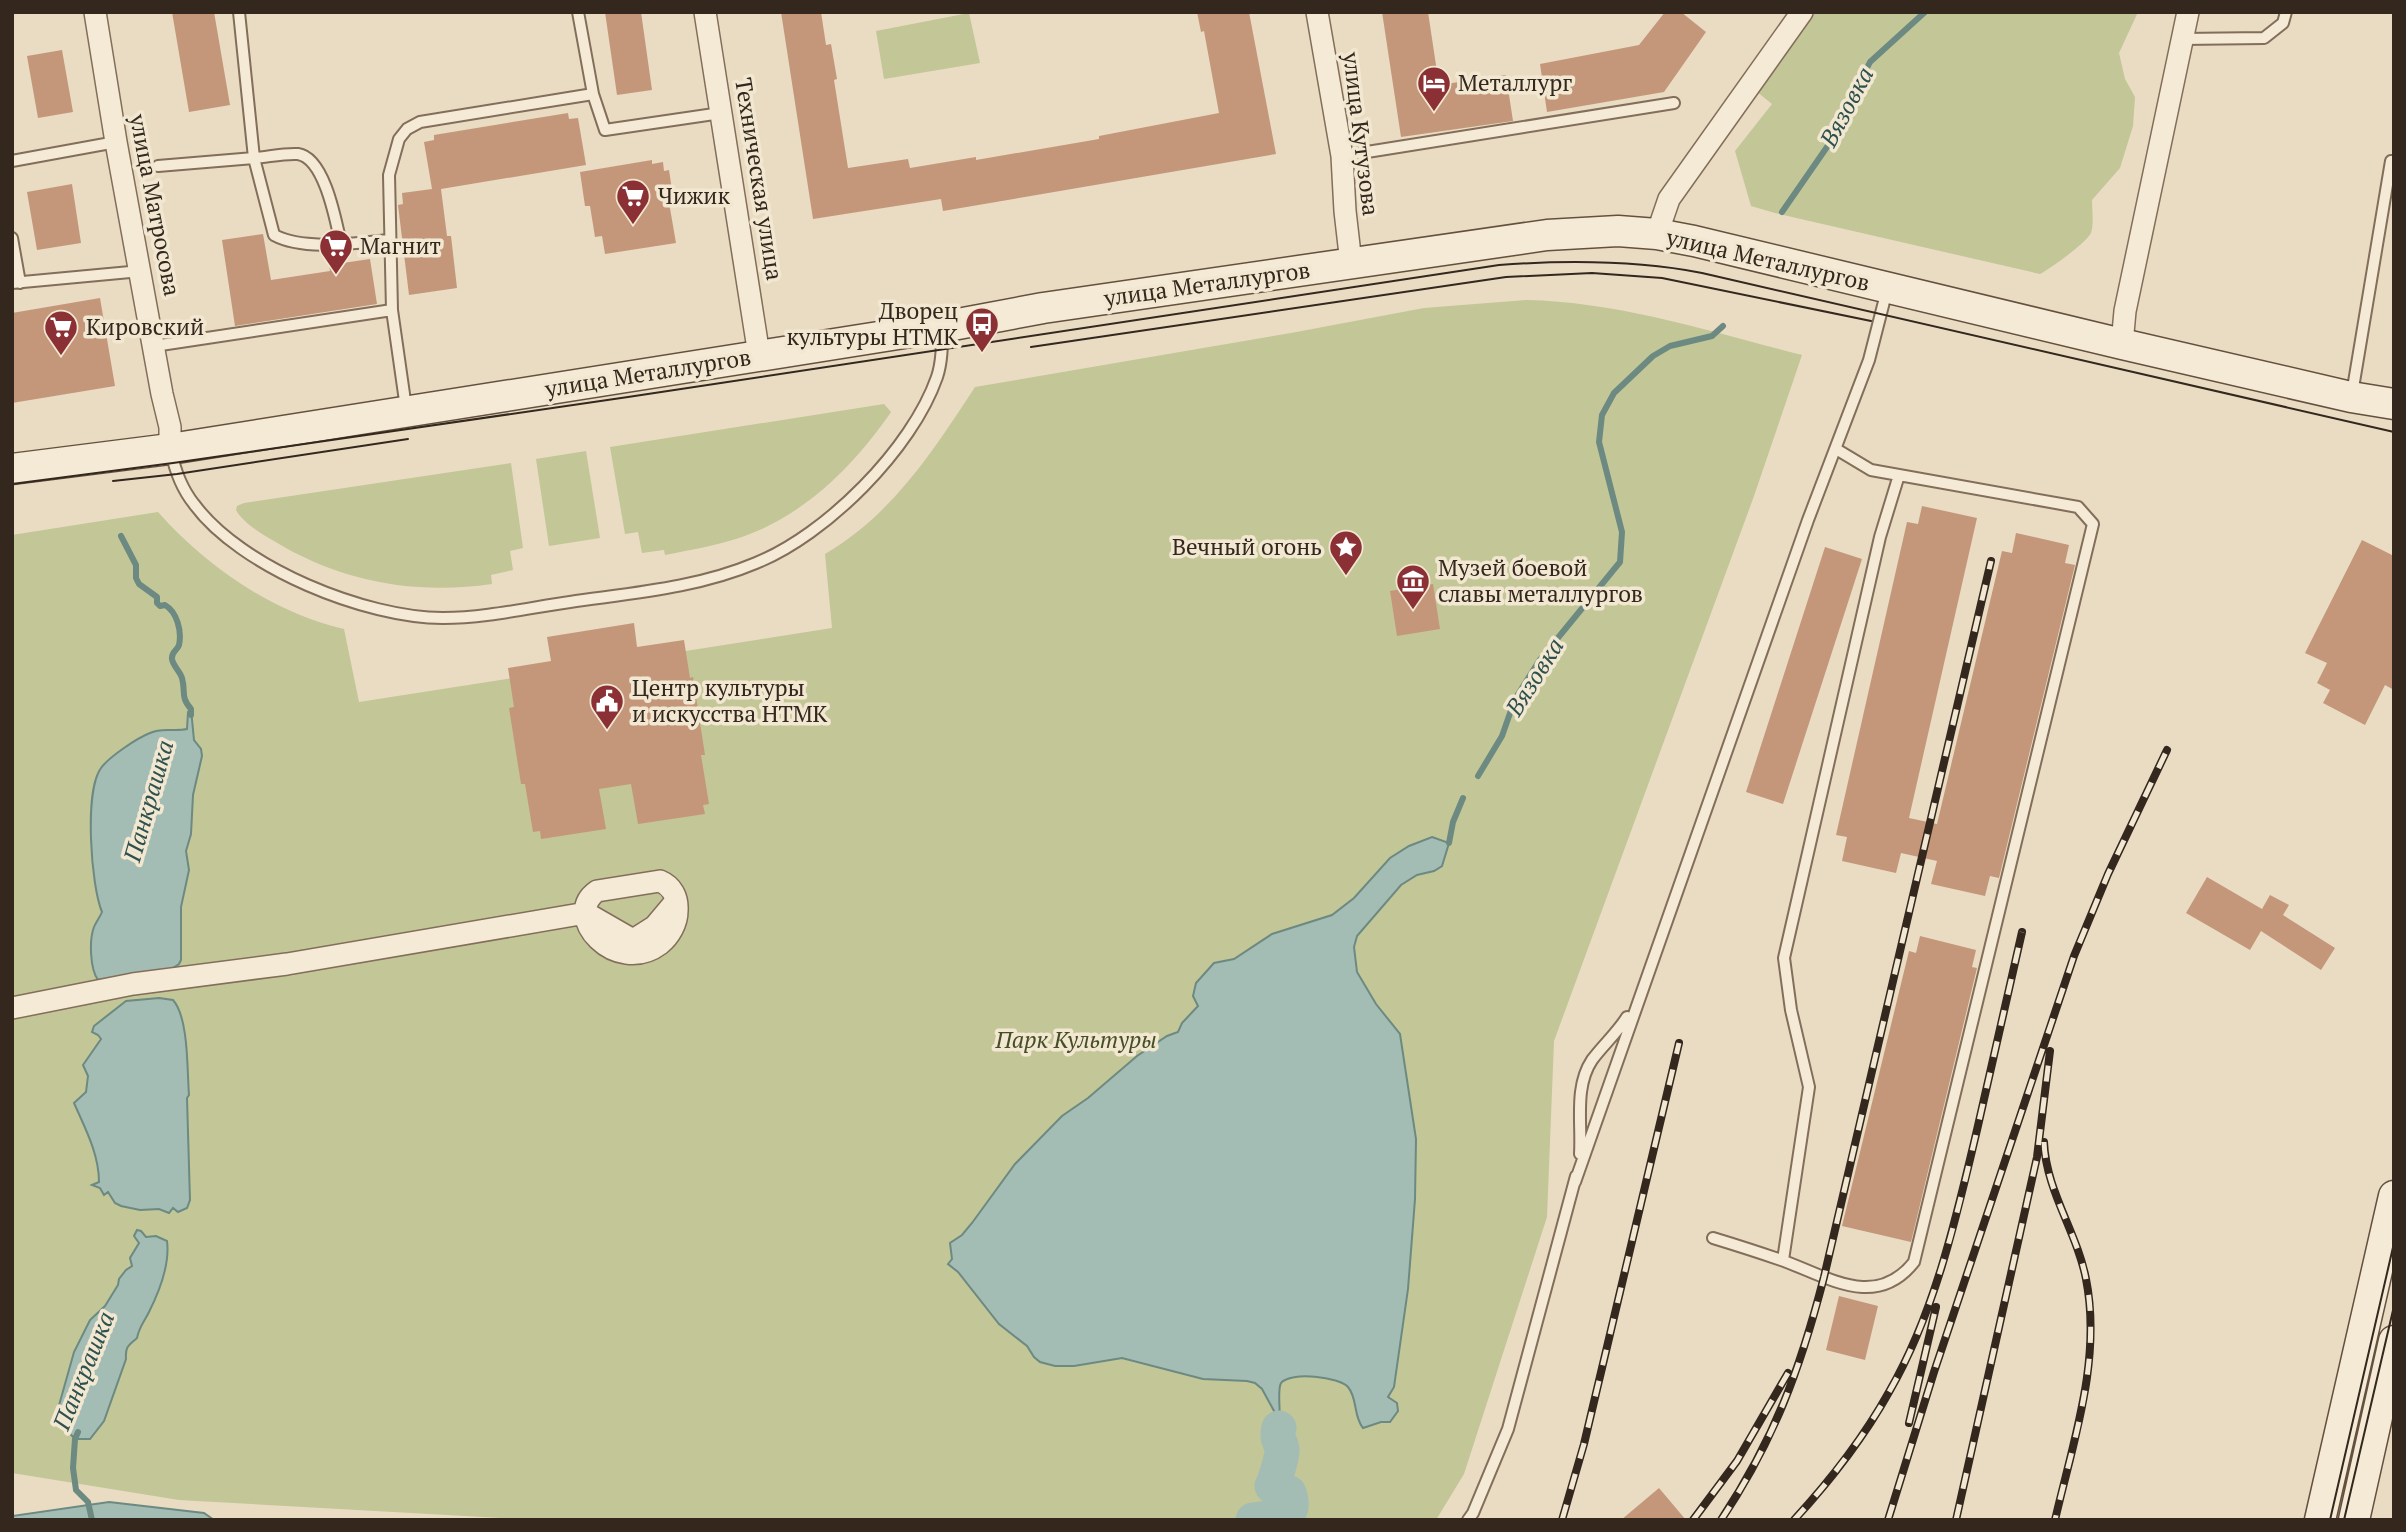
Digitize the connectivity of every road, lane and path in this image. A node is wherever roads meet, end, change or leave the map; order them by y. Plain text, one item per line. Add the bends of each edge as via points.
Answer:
1 (95, 12) edge
2 (239, 12) edge
3 (578, 12) edge
4 (705, 12) edge
5 (1317, 12) edge
6 (1802, 12) edge
7 (2188, 12) edge
8 (2286, 12) edge
9 (2182, 39) junction
10 (593, 94) junction
11 (1674, 103) dead end
12 (721, 113) junction
13 (116, 142) junction
14 (1342, 156) junction
15 (254, 158) junction
16 (12, 161) edge
17 (2391, 161) dead end
18 (158, 166) dead end
19 (1657, 234) junction
20 (12, 238) edge
21 (389, 240) junction
22 (341, 244) junction
23 (1350, 262) junction
24 (141, 271) junction
25 (16, 283) edge
26 (1887, 288) junction
27 (391, 310) junction
28 (942, 327) junction
29 (2122, 344) junction
30 (154, 346) junction
31 (759, 355) junction
32 (2351, 397) junction
33 (2394, 404) edge
34 (407, 411) junction
35 (170, 449) junction
36 (1836, 449) junction
37 (12, 469) edge
38 (1899, 475) junction
39 (586, 913) junction
40 (1640, 992) junction
41 (12, 1008) edge
42 (1574, 1182) junction
43 (2394, 1196) edge
44 (1713, 1238) dead end
45 (1783, 1260) junction
46 (2394, 1341) edge
47 (1468, 1520) edge
48 (2320, 1520) edge
49 (2354, 1520) edge

1 - 13 street, улица Матросова
2 - 15 lane
3 - 10 lane
4 - 12 street, Техническая улица
5 - 14 street, улица Кутузова
6 - 19 street via 1670,199
7 - 9 street
8 - 9 lane via 2283,23 2264,38
9 - 29 street
10 - 12 lane via 605,130
10 - 21 lane via 420,122 407,129 399,139 389,176
11 - 14 lane
12 - 31 street, Техническая улица
13 - 16 lane
13 - 24 street, улица Матросова
14 - 23 street, улица Кутузова
15 - 18 lane
15 - 22 lane via 274,234 286,242
15 - 22 lane via 300,154 310,160 320,173
17 - 32 lane
19 - 23 main road, улица Металлургов via 1547,235
19 - 26 main road, улица Металлургов
20 - 25 lane
21 - 22 lane
21 - 27 lane
23 - 28 main road, улица Металлургов
24 - 25 lane
24 - 30 street, улица Матросова
26 - 29 main road, улица Металлургов
26 - 36 lane via 1869,360
27 - 30 lane
27 - 34 lane
28 - 31 main road, улица Металлургов
28 - 35 lane via 937,377 918,415 886,460 841,508 799,540 757,563 664,588 463,617 417,616 372,608 302,582 234,544 186,493
29 - 32 main road, улица Металлургов
30 - 35 street, улица Матросова
31 - 34 main road, улица Металлургов
32 - 33 main road, улица Металлургов
34 - 35 main road, улица Металлургов
35 - 37 main road, улица Металлургов
36 - 38 lane via 1871,470
36 - 40 lane
38 - 45 lane via 1880,537 1784,958 1810,1087
38 - 45 lane via 2078,507 2094,524 1914,1262 1894,1281 1868,1288
39 - 39 street via 596,938 608,948 638,954 665,940 674,928 677,912 673,891 660,881 597,891 590,896
39 - 41 street
40 - 42 lane
40 - 42 lane via 1585,1073 1580,1159
42 - 47 lane via 1507,1429
43 - 48 main road
44 - 45 lane
46 - 49 main road

